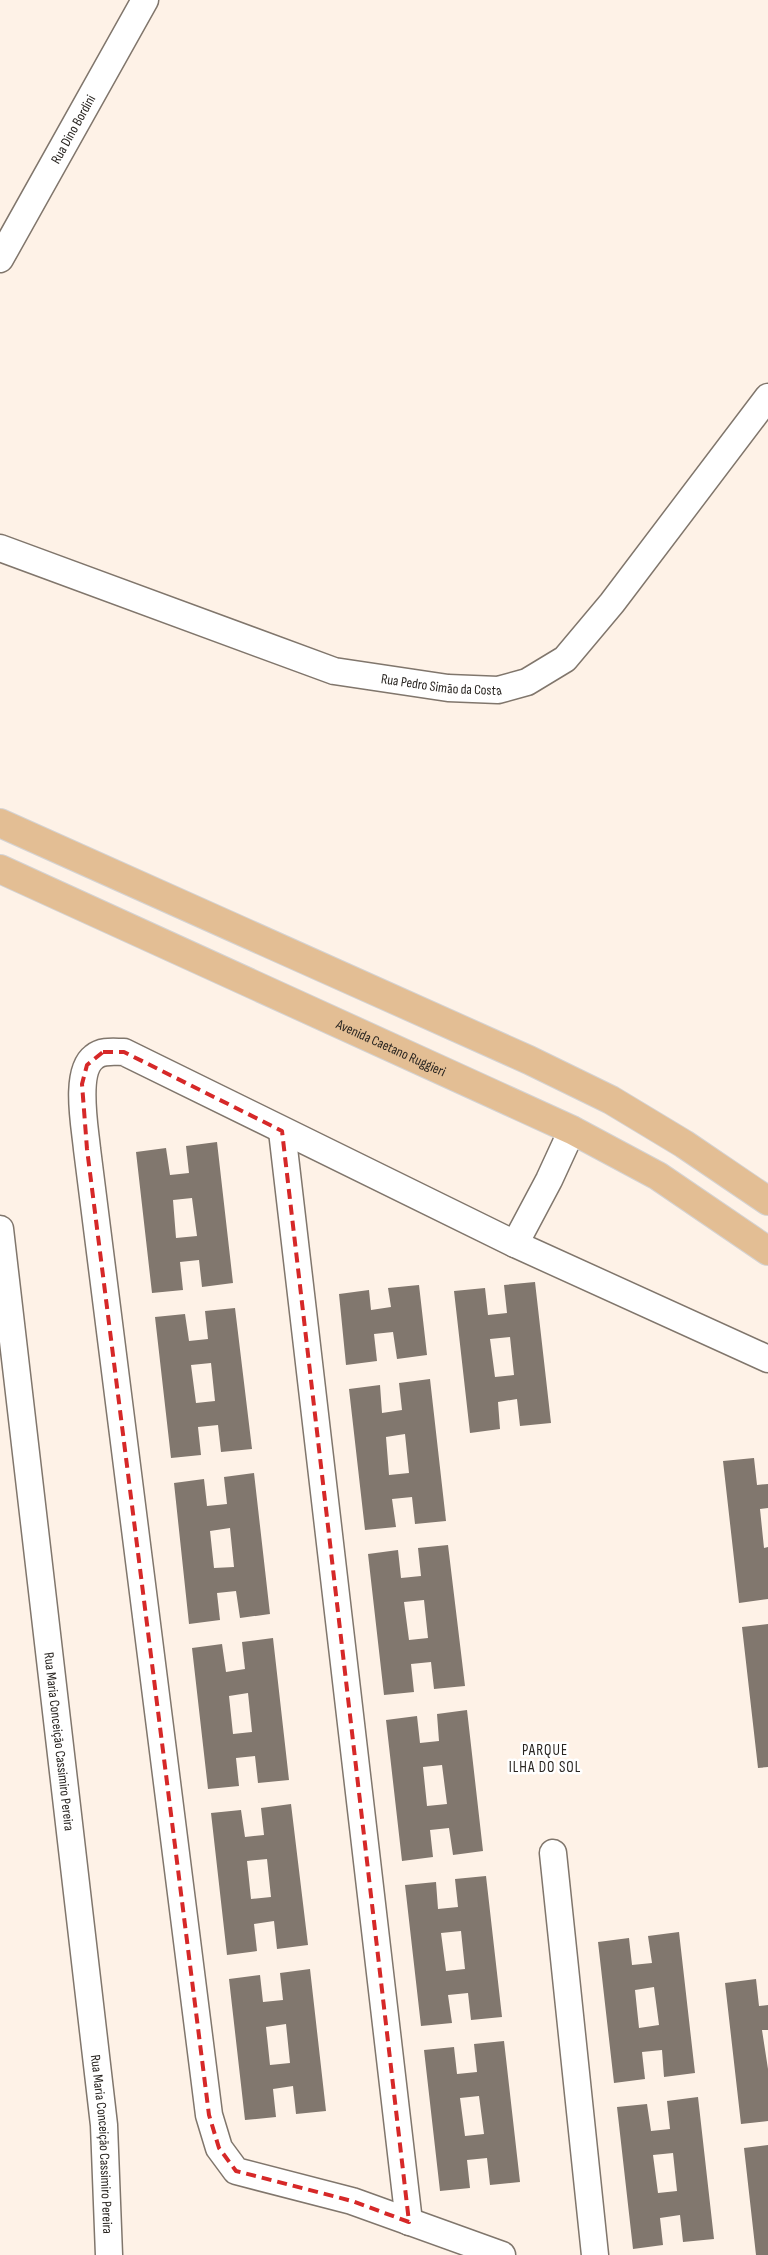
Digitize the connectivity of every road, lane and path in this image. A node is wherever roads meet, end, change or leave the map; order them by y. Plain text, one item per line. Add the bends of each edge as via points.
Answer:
1 (145, 0) edge
2 (0, 259) edge
3 (768, 397) edge
4 (0, 548) edge
5 (0, 824) edge
6 (0, 869) edge
7 (572, 1130) junction
8 (282, 1131) junction
9 (768, 1201) edge
10 (0, 1229) edge
11 (515, 1244) junction
12 (768, 1251) edge
13 (768, 1360) edge
14 (553, 1853) dead end
15 (409, 2222) junction
16 (109, 2255) edge
17 (502, 2255) edge
18 (595, 2255) edge

1 - 2 street, Rua Dino Bordini
3 - 4 street, Rua Pedro Simão da Costa via 612,603 565,659 527,682 498,690 448,688 334,671
5 - 9 main road via 529,1060 611,1100
6 - 7 main road, Avenida Caetano Ruggieri
7 - 11 street
7 - 12 main road, Avenida Caetano Ruggieri via 658,1176
8 - 11 street
8 - 15 street
8 - 15 street via 124,1052 103,1052 87,1065 82,1084 87,1149 209,2114 219,2148 236,2171 352,2201
10 - 16 street, Rua Maria Conceição Cassimiro Pereira via 104,2125
11 - 13 street
14 - 18 street
15 - 17 street

